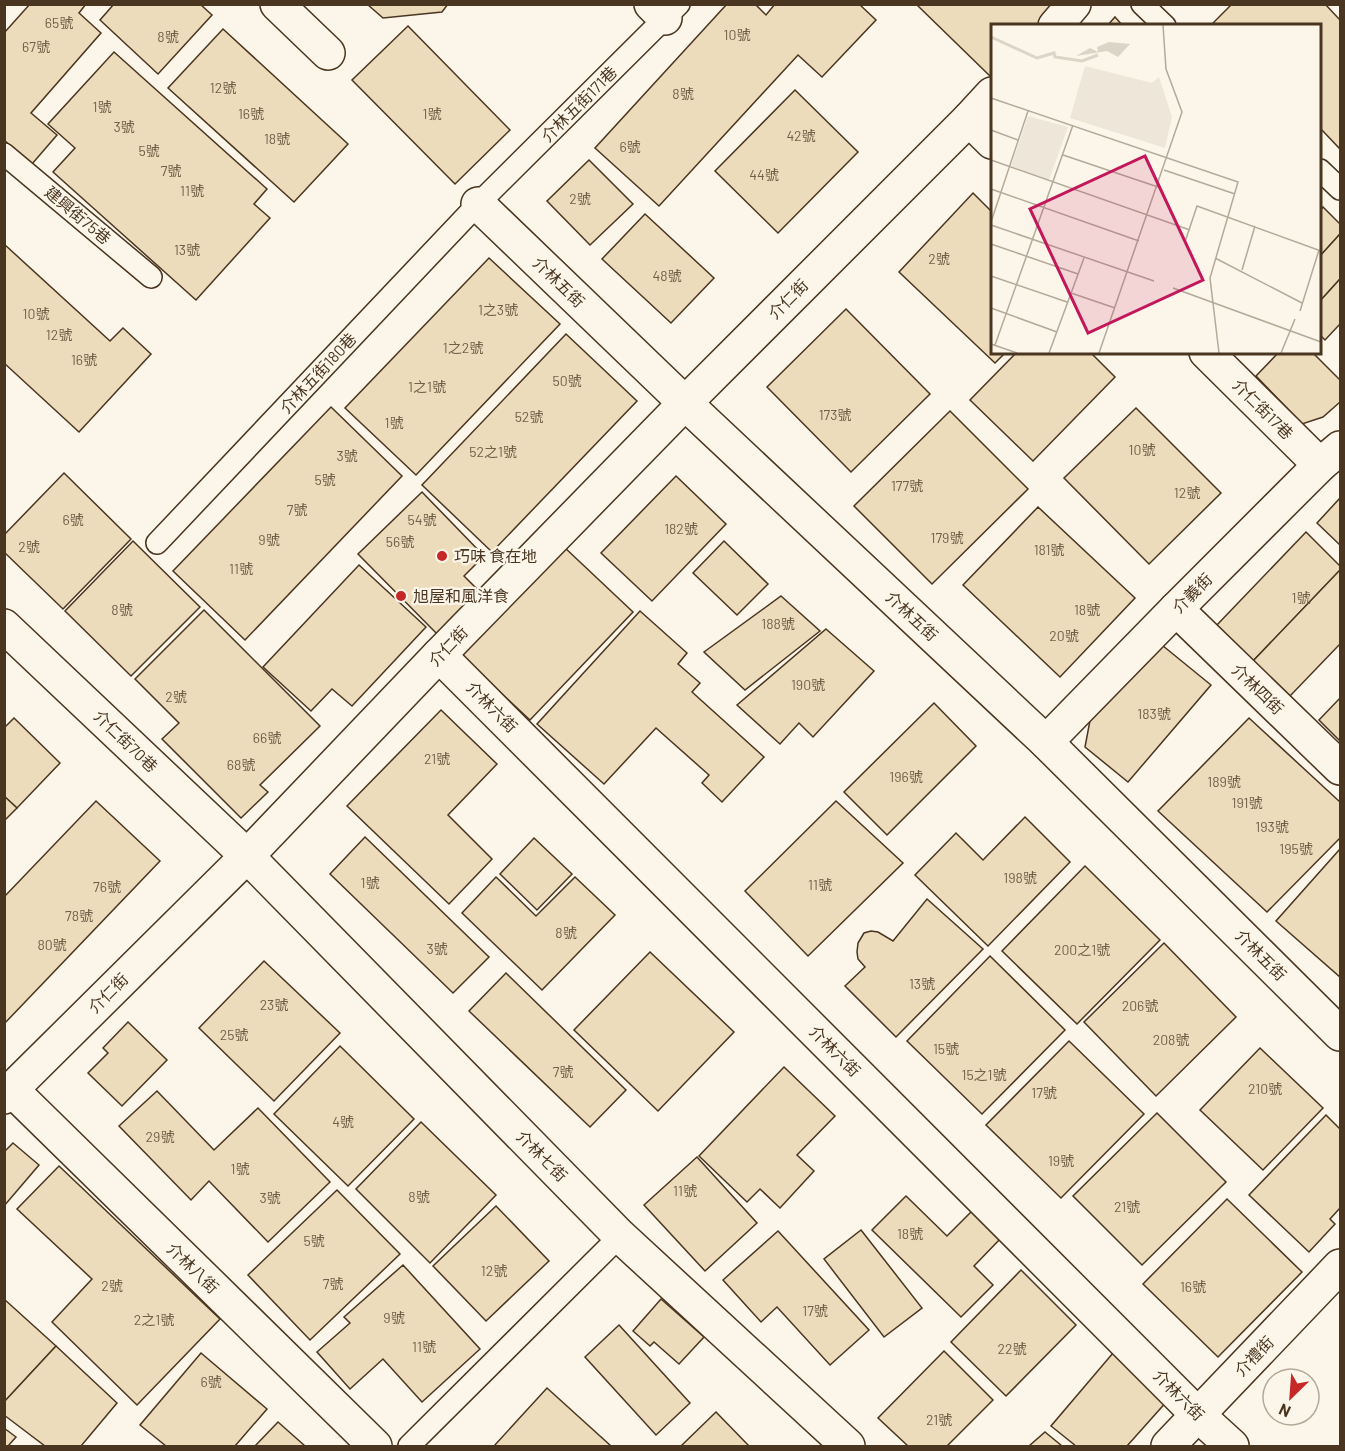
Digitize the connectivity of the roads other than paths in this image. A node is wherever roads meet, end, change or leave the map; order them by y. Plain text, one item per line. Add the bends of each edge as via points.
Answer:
1 (277, 4) edge
2 (1074, 4) edge
3 (1142, 4) edge
4 (665, 9) edge
5 (1057, 24) edge
6 (1163, 24) edge
7 (328, 53) dead end
8 (991, 96) edge
9 (969, 119) junction
10 (991, 140) edge
11 (4, 154) edge
12 (1321, 171) edge
13 (1341, 189) edge
14 (478, 204) junction
15 (151, 276) dead end
16 (1208, 354) edge
17 (685, 403) junction
18 (1330, 457) edge
19 (158, 543) dead end
20 (1176, 609) junction
21 (4, 627) edge
22 (439, 655) junction
23 (1046, 742) junction
24 (1341, 768) edge
25 (247, 856) junction
26 (1341, 1034) edge
27 (8, 1093) edge
28 (621, 1236) junction
29 (1341, 1266) edge
30 (1198, 1415) junction
31 (375, 1446) edge
32 (409, 1446) edge
33 (848, 1446) edge
34 (1168, 1446) edge
35 (1232, 1446) edge

1 - 7 street
2 - 5 street
3 - 6 lane
4 - 14 lane, 介林五街171巷
8 - 9 street, 介仁街
9 - 10 street
9 - 17 street, 介仁街
11 - 15 lane, 建興街75巷
12 - 13 lane
14 - 17 street, 介林五街
14 - 19 lane, 介林五街180巷
16 - 18 street, 介仁街17巷
17 - 22 street, 介仁街
17 - 23 street, 介林五街
18 - 20 street, 介義街
20 - 23 street, 介義街
20 - 24 street, 介林四街
21 - 25 street, 介仁街70巷
22 - 25 street, 介仁街
22 - 30 street, 介林六街
23 - 26 street, 介林五街
25 - 27 street, 介仁街
25 - 28 street, 介林七街
27 - 31 street, 介林八街
28 - 32 lane
28 - 33 street, 介林七街
29 - 30 street, 介禮街
30 - 34 street, 介禮街
30 - 35 street, 介林六街

